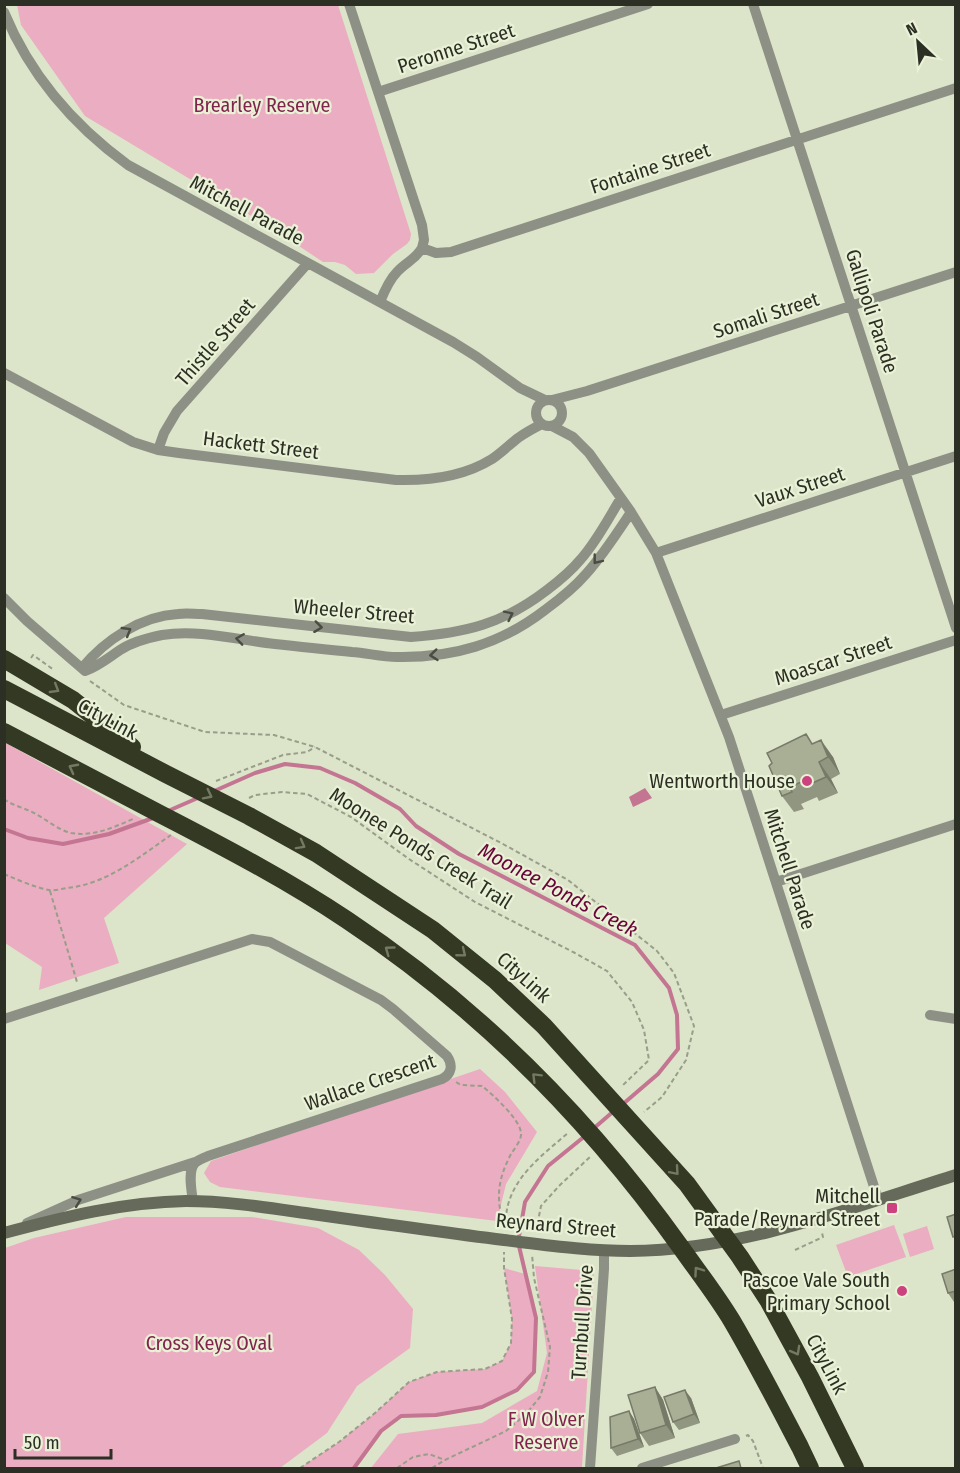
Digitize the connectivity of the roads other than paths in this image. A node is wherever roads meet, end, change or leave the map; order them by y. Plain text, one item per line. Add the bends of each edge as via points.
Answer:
1 (349, 4) edge
2 (648, 4) edge
3 (753, 4) edge
4 (6, 18) edge
5 (956, 88) edge
6 (378, 92) junction
7 (797, 140) junction
8 (422, 248) junction
9 (308, 263) junction
10 (956, 272) edge
11 (380, 302) junction
12 (851, 306) junction
13 (4, 373) edge
14 (520, 388) junction
15 (587, 392) junction
16 (548, 400) junction
17 (536, 412) junction
18 (562, 413) junction
19 (547, 425) junction
20 (519, 437) junction
21 (573, 437) junction
22 (158, 450) junction
23 (956, 456) edge
24 (905, 472) junction
25 (621, 498) junction
26 (631, 512) junction
27 (656, 553) junction
28 (4, 598) edge
29 (956, 628) edge
30 (956, 640) edge
31 (4, 659) edge
32 (83, 670) junction
33 (4, 689) edge
34 (721, 715) junction
35 (4, 732) edge
36 (166, 774) junction
37 (956, 824) edge
38 (776, 882) junction
39 (930, 1015) dead end
40 (4, 1018) edge
41 (956, 1019) edge
42 (195, 1162) junction
43 (956, 1175) edge
44 (878, 1199) junction
45 (193, 1202) junction
46 (4, 1233) edge
47 (604, 1250) junction
48 (735, 1439) road end
49 (590, 1468) edge
50 (642, 1468) edge
51 (810, 1468) edge
52 (855, 1468) edge

1 - 6 street
2 - 6 street, Peronne Street
3 - 7 street, Gallipoli Parade
4 - 9 street, Mitchell Parade via 47,87 106,149 149,177
5 - 7 street, Fontaine Street
6 - 8 street via 422,225
7 - 8 street, Fontaine Street via 451,252 436,253
7 - 12 street, Gallipoli Parade
8 - 11 street via 397,272
9 - 11 street, Mitchell Parade
9 - 22 street, Thistle Street via 177,411
10 - 12 street, Somali Street
11 - 14 street, Mitchell Parade via 477,357
12 - 15 street, Somali Street
12 - 24 street, Gallipoli Parade
13 - 22 street, Hackett Street via 133,442
14 - 16 street, Mitchell Parade
14 - 17 street, Mitchell Parade
15 - 16 street, Somali Street
15 - 18 street, Somali Street via 574,399
16 - 17 street via 539,404
16 - 18 street via 559,404
17 - 19 street via 539,422
17 - 20 street, Hackett Street
18 - 19 street via 559,422
18 - 21 street, Mitchell Parade
19 - 20 street, Hackett Street
19 - 21 street, Mitchell Parade
20 - 22 street, Hackett Street via 474,468 413,480
21 - 25 street, Mitchell Parade
23 - 24 street, Vaux Street
24 - 27 street, Vaux Street
24 - 29 street, Gallipoli Parade
25 - 26 street, Mitchell Parade
32 -> 25 street, Wheeler Street via 103,647 131,627 177,614 411,637 483,626 520,609 569,572 599,535
26 - 27 street, Mitchell Parade
26 -> 32 street, Wheeler Street via 607,548 565,595 513,632 472,648 395,657 199,634 165,634 131,644 95,668
27 - 34 street, Mitchell Parade
28 - 32 street
30 - 34 street, Moascar Street
31 -> 36 highway via 73,700
33 - 36 highway, CityLink
34 - 38 street, Mitchell Parade
51 -> 35 highway via 731,1320 658,1215 605,1150 575,1124 517,1057 410,965 338,914 207,838
36 -> 52 highway, CityLink via 247,808 433,930 544,1026 609,1092 687,1184 740,1257 810,1377
37 - 38 street
38 - 44 street, Mitchell Parade
39 - 41 street
40 - 42 street, Wallace Crescent via 252,939 270,942 386,1004 447,1056 451,1064 450,1072 442,1079
42 - 45 street via 190,1177
46 -> 42 street, Wallace Crescent via 78,1200
43 - 44 street, Reynard Street
44 - 47 street, Reynard Street via 746,1237 669,1249
45 - 46 street, Reynard Street via 146,1203 88,1212
45 - 47 street, Reynard Street
47 - 49 street, Turnbull Drive
48 - 50 street

